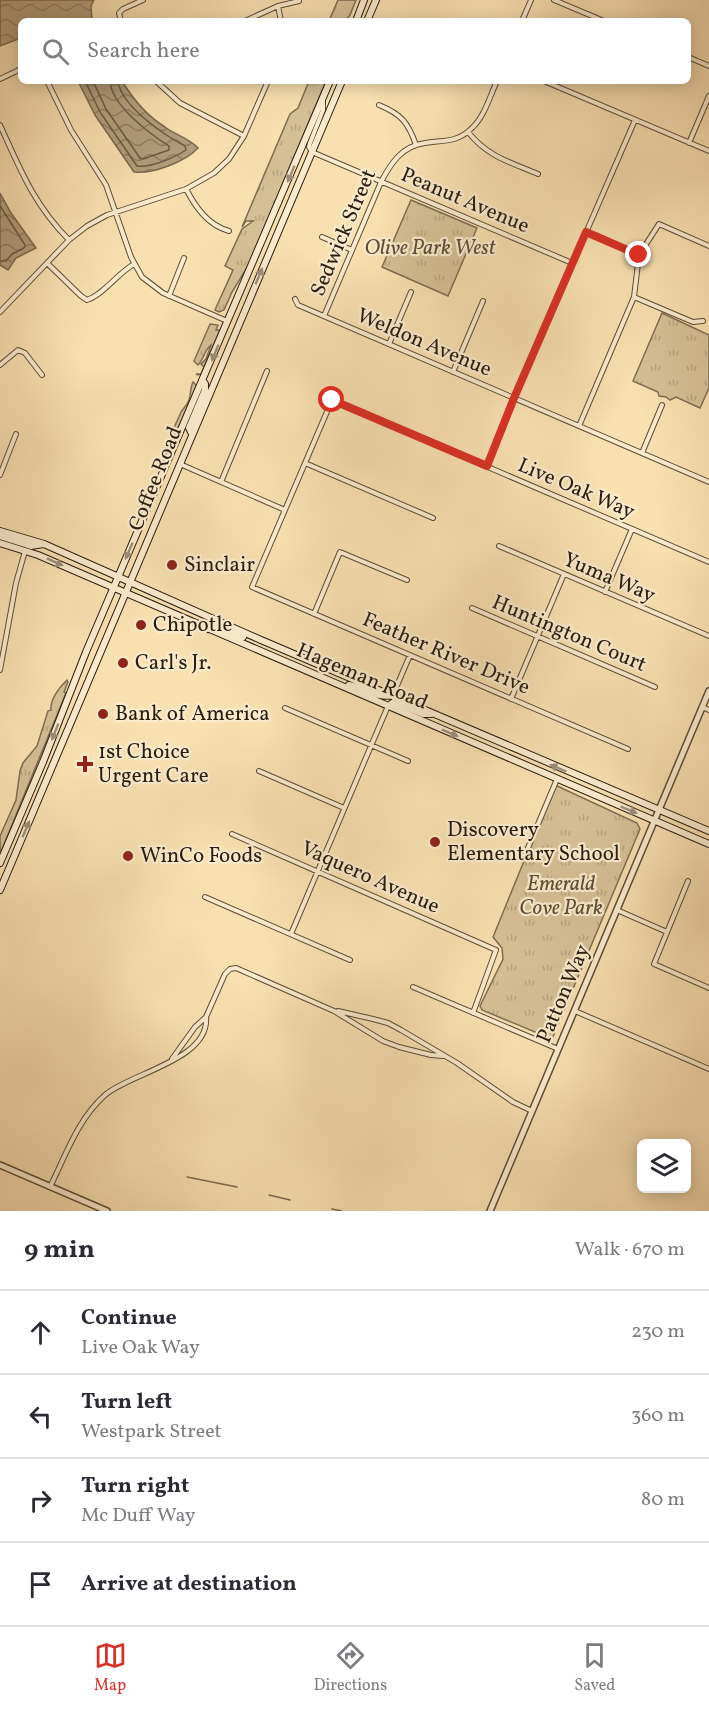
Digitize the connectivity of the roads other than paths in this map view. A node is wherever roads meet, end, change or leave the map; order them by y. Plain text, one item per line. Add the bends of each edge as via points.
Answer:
1 (142, 0) edge
2 (364, 0) edge
3 (376, 0) edge
4 (531, 0) edge
5 (555, 0) edge
6 (299, 1) edge
7 (278, 6) junction
8 (120, 18) edge
9 (252, 18) edge
10 (280, 18) edge
11 (357, 18) edge
12 (368, 18) edge
13 (523, 18) edge
14 (597, 18) edge
15 (691, 58) edge
16 (709, 66) edge
17 (18, 70) edge
18 (0, 79) edge
19 (48, 84) edge
20 (159, 84) edge
21 (267, 84) edge
22 (329, 84) edge
23 (341, 84) edge
24 (496, 84) edge
25 (551, 84) edge
26 (709, 96) edge
27 (323, 98) junction
28 (379, 105) dead end
29 (635, 120) junction
30 (0, 125) edge
31 (468, 132) junction
32 (244, 136) junction
33 (689, 143) junction
34 (416, 145) junction
35 (312, 152) junction
36 (709, 152) edge
37 (538, 174) dead end
38 (381, 182) junction
39 (186, 189) junction
40 (116, 212) junction
41 (229, 231) dead end
42 (586, 232) junction
43 (322, 237) dead end
44 (69, 240) junction
45 (709, 246) edge
46 (352, 250) junction
47 (639, 255) junction
48 (184, 258) dead end
49 (47, 263) junction
50 (572, 263) junction
51 (134, 264) junction
52 (411, 292) dead end
53 (169, 296) junction
54 (634, 297) junction
55 (295, 300) dead end
56 (483, 301) dead end
57 (0, 312) edge
58 (324, 316) junction
59 (228, 321) junction
60 (703, 321) dead end
61 (389, 344) junction
62 (0, 364) edge
63 (267, 371) dead end
64 (453, 372) junction
65 (42, 375) dead end
66 (203, 381) junction
67 (514, 398) junction
68 (662, 405) dead end
69 (579, 426) junction
70 (16, 435) dead end
71 (192, 435) junction
72 (642, 453) junction
73 (305, 463) junction
74 (180, 464) junction
75 (487, 466) junction
76 (0, 475) edge
77 (709, 481) edge
78 (221, 482) junction
79 (285, 510) junction
80 (433, 518) dead end
81 (632, 529) junction
82 (0, 531) edge
83 (0, 536) edge
84 (0, 543) edge
85 (44, 544) junction
86 (499, 546) dead end
87 (25, 550) junction
88 (709, 562) edge
89 (564, 574) junction
90 (118, 576) junction
91 (407, 580) dead end
92 (131, 582) junction
93 (113, 588) junction
94 (605, 592) junction
95 (126, 594) junction
96 (472, 608) dead end
97 (314, 614) junction
98 (209, 629) junction
99 (709, 636) edge
100 (537, 637) junction
101 (261, 640) junction
102 (410, 655) junction
103 (0, 670) edge
104 (336, 683) junction
105 (655, 687) dead end
106 (709, 691) edge
107 (393, 695) junction
108 (511, 699) junction
109 (388, 706) junction
110 (702, 707) junction
111 (285, 708) dead end
112 (709, 710) edge
113 (435, 714) junction
114 (371, 745) junction
115 (628, 749) dead end
116 (408, 761) dead end
117 (259, 771) dead end
118 (557, 779) junction
119 (344, 808) junction
120 (659, 810) junction
121 (655, 821) junction
122 (709, 831) edge
123 (232, 834) dead end
124 (709, 844) edge
125 (525, 855) dead end
126 (0, 863) edge
127 (318, 871) junction
128 (688, 881) dead end
129 (0, 891) edge
130 (205, 897) dead end
131 (617, 910) junction
132 (667, 932) junction
133 (291, 934) junction
134 (350, 960) dead end
135 (413, 987) dead end
136 (709, 988) edge
137 (334, 1011) junction
138 (575, 1011) junction
139 (473, 1013) junction
140 (206, 1017) junction
141 (559, 1049) junction
142 (443, 1056) junction
143 (172, 1059) junction
144 (709, 1069) edge
145 (533, 1112) junction
146 (0, 1165) edge
147 (50, 1187) junction
148 (107, 1211) edge
149 (490, 1211) edge

1 - 8 street via 123,9
2 - 11 main road
3 - 12 main road
4 - 13 street
5 - 14 street
6 - 7 street
7 - 9 street
7 - 10 street
15 - 16 street
17 - 18 street
19 - 40 street via 71,130 106,185
20 - 32 street via 180,103
21 - 32 street
22 - 27 main road, Coffee Road
23 - 35 main road, Coffee Road
24 - 31 street via 483,113
25 - 29 street
26 - 33 street
27 - 35 street via 323,110 309,147
27 -> 59 main road, Coffee Road
28 - 34 street via 403,118
29 - 33 street
29 - 42 street
30 - 44 street via 33,195
31 - 34 street, Sedwick Street via 449,141
31 - 37 street via 491,154
32 - 39 street via 223,166
33 - 36 street
34 - 38 street, Sedwick Street via 396,157
35 - 38 street, Peanut Avenue
71 -> 35 main road, Coffee Road
38 - 46 street, Sedwick Street
38 - 50 street, Peanut Avenue
39 - 40 street
39 - 41 street via 212,224
40 - 44 street via 87,225
40 - 51 street
42 - 47 street
42 - 50 street
43 - 46 street
44 - 49 street
45 - 47 street via 659,224
46 - 58 street, Sedwick Street
47 - 54 street
48 - 53 street
49 - 51 street via 87,300
49 - 57 street
50 - 67 street
51 - 53 street via 148,283
52 - 61 street
53 - 59 street
54 - 60 street via 693,322
54 - 69 street
55 - 58 street, Weldon Avenue
56 - 64 street
58 - 61 street, Weldon Avenue
59 -> 66 main road, Coffee Road
61 - 64 street, Weldon Avenue
62 - 65 street via 18,350
63 - 78 street
64 - 67 street, Weldon Avenue
66 - 71 main road via 205,390 189,428
66 -> 90 main road, Coffee Road
67 - 69 street, Weldon Avenue
67 - 75 street
68 - 72 street
69 - 72 street, Weldon Avenue
70 - 76 street
71 - 74 main road, Coffee Road
72 - 77 street, Weldon Avenue
73 - 75 street, Live Oak Way via 332,400
73 - 79 street
73 - 80 street
74 - 78 street
74 - 92 main road, Coffee Road
75 - 81 street, Live Oak Way
78 - 79 street
79 - 97 street, Feather River Drive via 252,587
81 - 88 street, Live Oak Way
81 - 94 street
82 - 85 main road, Hageman Road
83 - 85 main road via 31,546
84 - 87 main road, Hageman Road
85 - 90 main road, Hageman Road
86 - 89 street, Yuma Way
87 -> 93 main road, Hageman Road
87 - 103 street
89 - 94 street, Yuma Way
89 - 100 street
90 - 92 main road, Hageman Road
90 - 93 main road, Coffee Road
91 - 97 street via 340,552
92 - 95 main road, Coffee Road
92 - 101 main road, Hageman Road
93 - 95 main road, Hageman Road
93 -> 126 main road, Coffee Road
94 - 99 street, Yuma Way
95 - 98 main road, Hageman Road
129 -> 95 main road, Coffee Road
96 - 100 street, Huntington Court
97 - 102 street, Feather River Drive
98 - 101 main road via 217,626
98 - 104 main road, Hageman Road
100 - 105 street, Huntington Court
100 - 108 street
101 - 107 main road, Hageman Road
102 - 107 street
102 - 108 street, Feather River Drive
104 - 107 main road via 385,698
104 - 109 main road, Hageman Road
106 - 110 street, Patton Way
107 - 113 main road, Hageman Road
108 - 115 street, Feather River Drive
109 - 113 main road via 394,702 423,714
109 - 114 street
109 -> 118 main road, Hageman Road
110 - 112 street
110 - 120 street, Patton Way
111 - 114 street
120 -> 113 main road, Hageman Road
114 - 116 street
114 - 119 street
117 - 119 street
118 -> 121 main road, Hageman Road
118 - 125 street
119 - 127 street
120 - 121 street, Patton Way
120 - 122 main road, Hageman Road
121 - 124 main road, Hageman Road
121 - 131 street, Patton Way
123 - 127 street, Vaquero Avenue
127 - 133 street
127 - 139 street, Vaquero Avenue via 496,950
128 - 132 street
130 - 133 street
131 - 132 street
131 - 138 street, Patton Way
132 - 136 street via 654,964
133 - 134 street
135 - 139 street
137 - 140 street via 236,968 225,974
137 - 142 street via 388,1023
137 - 142 street via 383,1041
138 - 141 street, Patton Way
138 - 144 street
139 - 141 street
140 - 143 street
140 - 143 street via 193,1047
141 - 145 street, Patton Way
142 - 145 street
143 - 147 street via 99,1101 83,1119
145 - 149 street, Patton Way
146 - 147 street
147 - 148 street

